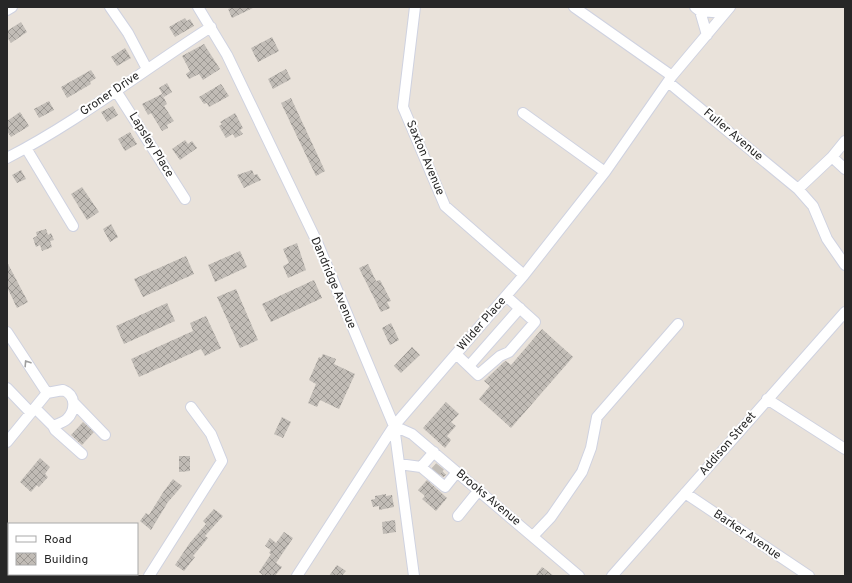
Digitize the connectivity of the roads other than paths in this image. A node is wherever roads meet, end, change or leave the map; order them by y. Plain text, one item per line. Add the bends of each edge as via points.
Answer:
1 (12, 7) edge
2 (110, 7) edge
3 (198, 7) edge
4 (415, 7) edge
5 (574, 7) edge
6 (697, 9) edge
7 (7, 10) edge
8 (728, 10) edge
9 (211, 27) junction
10 (707, 35) junction
11 (147, 69) junction
12 (670, 79) junction
13 (116, 91) junction
14 (523, 113) dead end
15 (845, 141) edge
16 (26, 148) junction
17 (832, 157) junction
18 (7, 158) edge
19 (845, 169) edge
20 (605, 172) junction
21 (798, 189) junction
22 (185, 199) dead end
23 (73, 226) dead end
24 (845, 265) edge
25 (524, 275) junction
26 (506, 296) junction
27 (520, 308) junction
28 (845, 312) edge
29 (678, 324) dead end
30 (7, 332) edge
31 (456, 354) junction
32 (469, 366) junction
33 (7, 388) edge
34 (47, 393) junction
35 (768, 399) junction
36 (74, 403) junction
37 (191, 407) dead end
38 (33, 410) junction
39 (53, 426) junction
40 (394, 426) junction
41 (105, 435) dead end
42 (7, 442) edge
43 (845, 449) edge
44 (434, 452) junction
45 (82, 454) dead end
46 (399, 464) junction
47 (427, 466) junction
48 (457, 472) junction
49 (479, 490) junction
50 (685, 493) junction
51 (458, 516) dead end
52 (533, 536) junction
53 (149, 576) edge
54 (297, 576) edge
55 (414, 576) edge
56 (579, 576) edge
57 (612, 576) edge
58 (809, 576) edge

1 - 7 street
2 - 11 street via 128,33
3 - 9 street, Dandridge Avenue
4 - 25 street, Saxton Avenue via 403,107 445,206
5 - 12 street, Fuller Avenue
6 - 8 street
6 - 10 street
8 - 10 street, Wilder Place
9 - 11 street, Groner Drive
9 - 40 street, Dandridge Avenue via 317,242 344,316
10 - 12 street, Wilder Place
11 - 13 street, Groner Drive
12 - 20 street, Wilder Place
12 - 21 street, Fuller Avenue
13 - 16 street, Groner Drive
13 - 22 street, Lapsley Place
14 - 20 street
15 - 17 street
16 - 18 street, Groner Drive
16 - 23 street
17 - 19 street
17 - 21 street
20 - 25 street, Wilder Place
21 - 24 street via 813,206 827,238
25 - 26 street, Wilder Place
26 - 27 street
26 - 31 street, Wilder Place
27 - 32 street
27 - 32 street via 535,322 531,327 509,352 500,356 478,375
28 - 35 street, Addison Street
29 - 52 street via 597,417 591,448 582,472 551,517
34 -> 30 street
31 - 32 street
31 - 40 street, Wilder Place
33 - 38 street
34 - 36 street via 63,390 71,396
34 - 38 street
35 - 43 street
35 - 50 street, Addison Street
36 - 39 street via 67,419
36 - 41 street
37 - 53 street via 211,434 222,461
38 - 39 street
38 - 42 street
39 - 45 street
40 - 44 street, Brooks Avenue via 412,434
40 - 46 street, Dandridge Avenue
40 - 54 street, Wilder Place
44 - 47 street
44 - 48 street, Brooks Avenue
46 - 47 street
46 - 55 street, Dandridge Avenue
47 - 48 street via 445,487 446,480
48 - 49 street, Brooks Avenue
49 - 51 street
49 - 52 street, Brooks Avenue
50 - 57 street, Addison Street
50 - 58 street, Barker Avenue
52 - 56 street, Brooks Avenue

